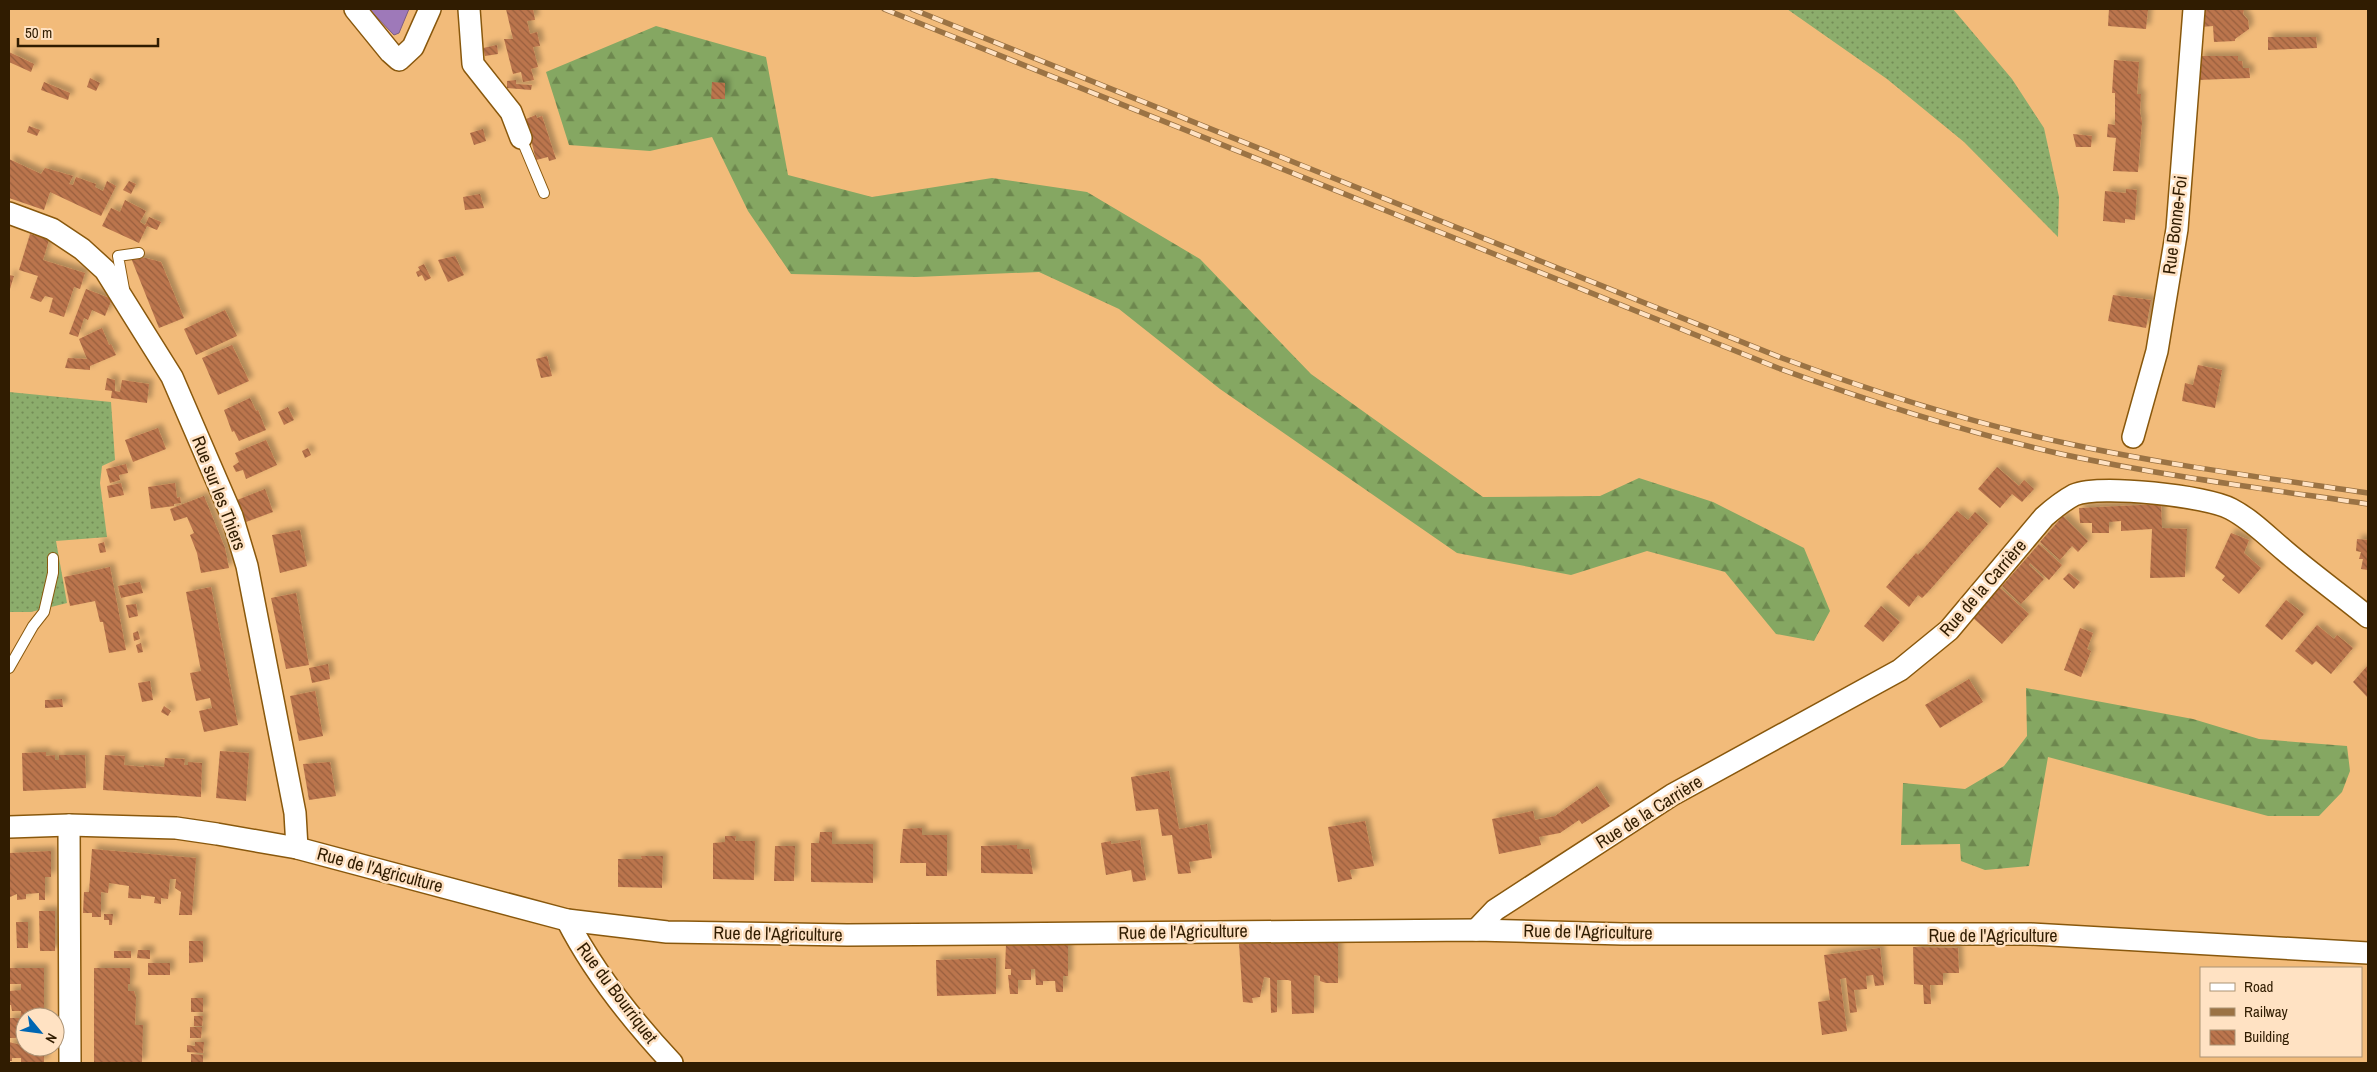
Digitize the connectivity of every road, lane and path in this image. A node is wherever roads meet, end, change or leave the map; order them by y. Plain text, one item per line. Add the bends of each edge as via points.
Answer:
1 (355, 9) edge
2 (430, 9) edge
3 (468, 9) edge
4 (2194, 9) edge
5 (520, 138) joint
6 (544, 193) dead end
7 (9, 214) edge
8 (139, 253) dead end
9 (126, 301) junction
10 (2133, 437) dead end
11 (53, 558) dead end
12 (2368, 617) edge
13 (9, 668) edge
14 (69, 825) junction
15 (9, 827) edge
16 (297, 848) junction
17 (566, 920) junction
18 (1476, 930) junction
19 (2368, 953) edge
20 (70, 1063) edge
21 (672, 1063) edge

1 - 2 street via 399,60 413,47
3 - 5 street via 473,64 511,112
4 - 10 street, Rue Bonne-Foi via 2177,229 2157,352
5 - 6 lane
7 - 9 street, Rue sur les Thiers via 52,229 82,249 105,270
8 - 9 lane via 118,256
9 - 16 street, Rue sur les Thiers via 172,376 232,516 247,566 296,813
11 - 13 lane via 44,612
12 - 18 street, Rue de la Carrière via 2284,551 2254,522 2230,508 2119,489 2076,495 2044,518 1949,630 1900,670 1672,795 1495,910
14 - 15 street, Rue de l'Agriculture
14 - 16 street, Rue de l'Agriculture via 176,828
14 - 20 street
16 - 17 street, Rue de l'Agriculture
17 - 18 street, Rue de l'Agriculture via 667,932 848,935
17 - 21 street, Rue du Bourriquet via 601,977
18 - 19 street, Rue de l'Agriculture via 1623,934 2031,934

